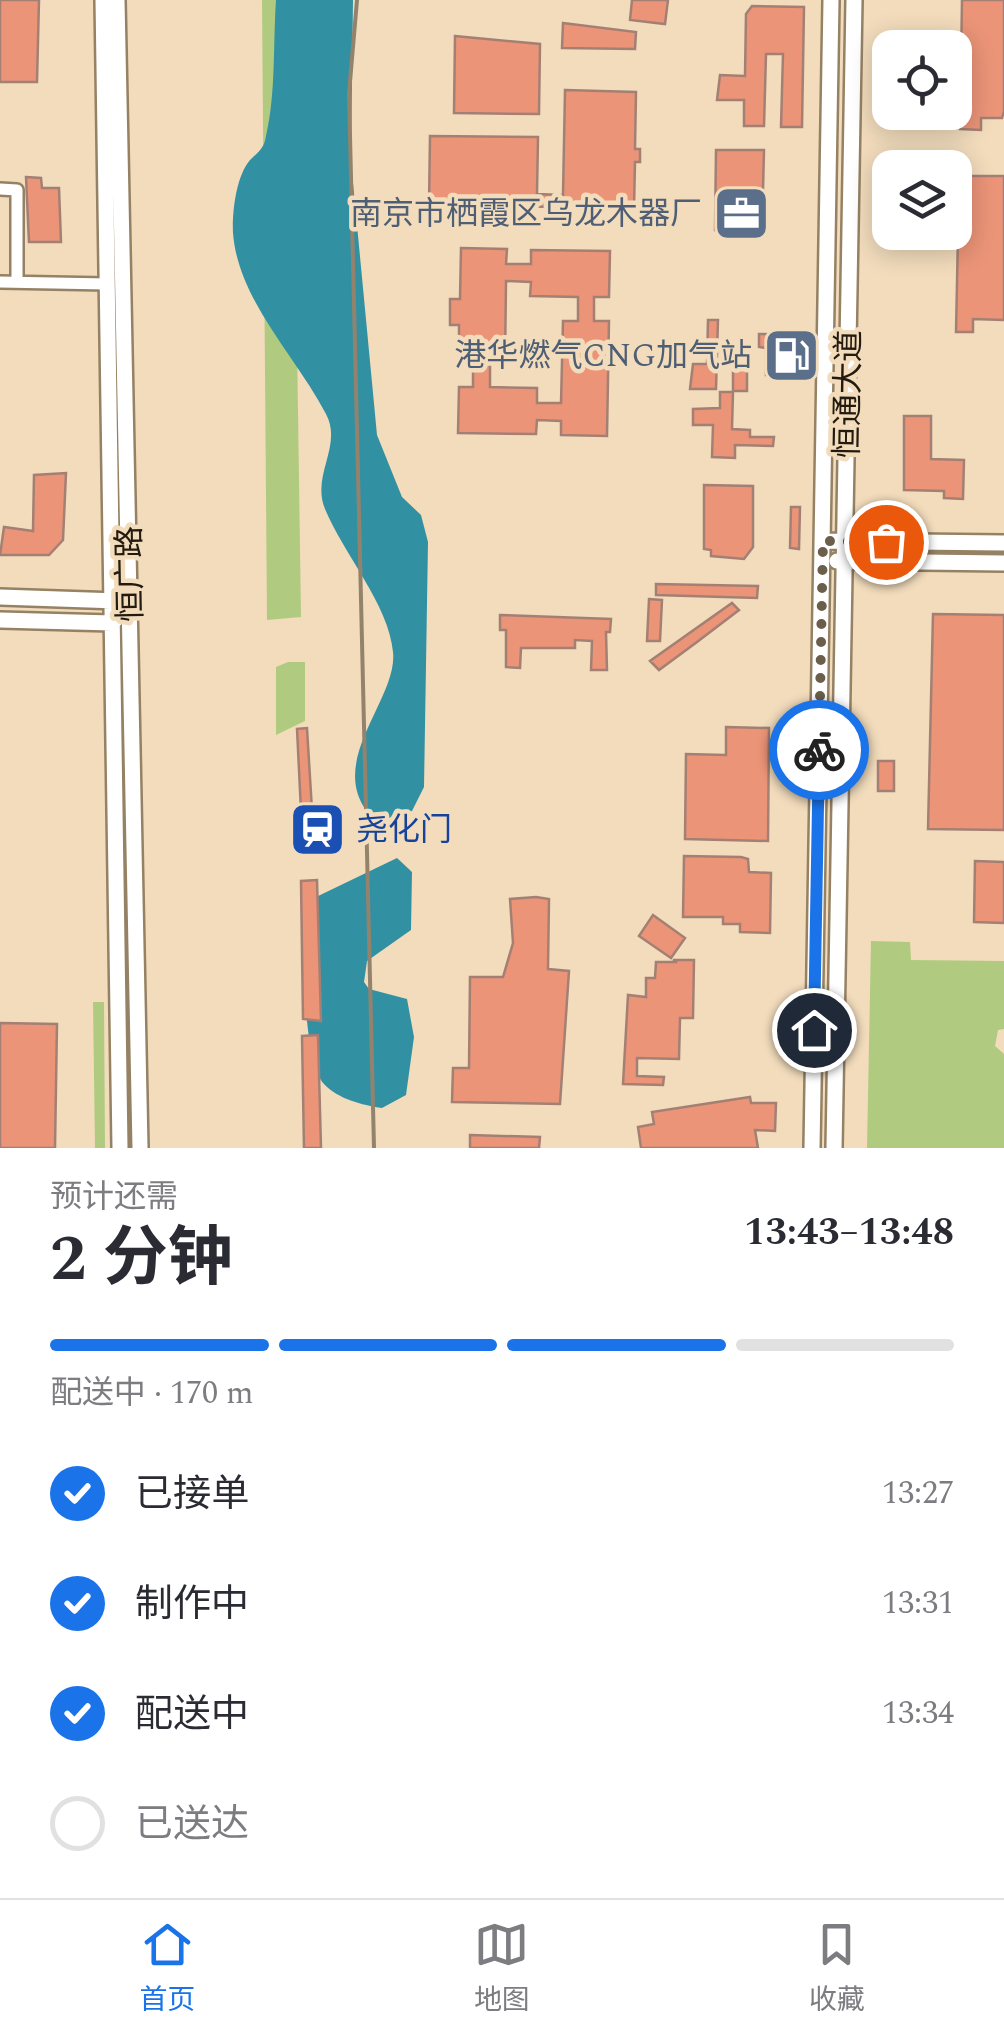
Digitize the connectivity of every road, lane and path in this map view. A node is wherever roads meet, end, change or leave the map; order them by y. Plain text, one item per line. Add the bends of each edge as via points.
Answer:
1 (103, 0) edge
2 (118, 0) edge
3 (832, 0) edge
4 (854, 0) edge
5 (0, 190) edge
6 (0, 282) edge
7 (18, 282) junction
8 (107, 284) junction
9 (823, 541) junction
10 (846, 542) junction
11 (1004, 544) edge
12 (822, 560) junction
13 (846, 561) junction
14 (1004, 564) edge
15 (0, 597) edge
16 (112, 601) junction
17 (132, 601) junction
18 (0, 620) edge
19 (112, 624) junction
20 (120, 1148) edge
21 (140, 1148) edge
22 (812, 1148) edge
23 (834, 1148) edge

1 - 8 main road, 恒广路
2 - 17 main road, 恒广路
3 - 9 main road, 恒通大道
4 - 10 main road, 恒通大道
5 - 7 street via 17,190
6 - 7 street
7 - 8 street
8 - 16 main road, 恒广路
9 - 10 main road
9 - 12 main road, 恒通大道
10 - 11 main road
10 - 13 main road, 恒通大道
12 - 13 main road
12 - 22 main road, 恒通大道
13 - 14 main road
13 - 23 main road, 恒通大道
15 - 16 main road
16 - 17 main road
16 - 19 main road, 恒广路
17 - 19 main road
17 - 21 main road, 恒广路
18 - 19 main road
19 - 20 main road, 恒广路

